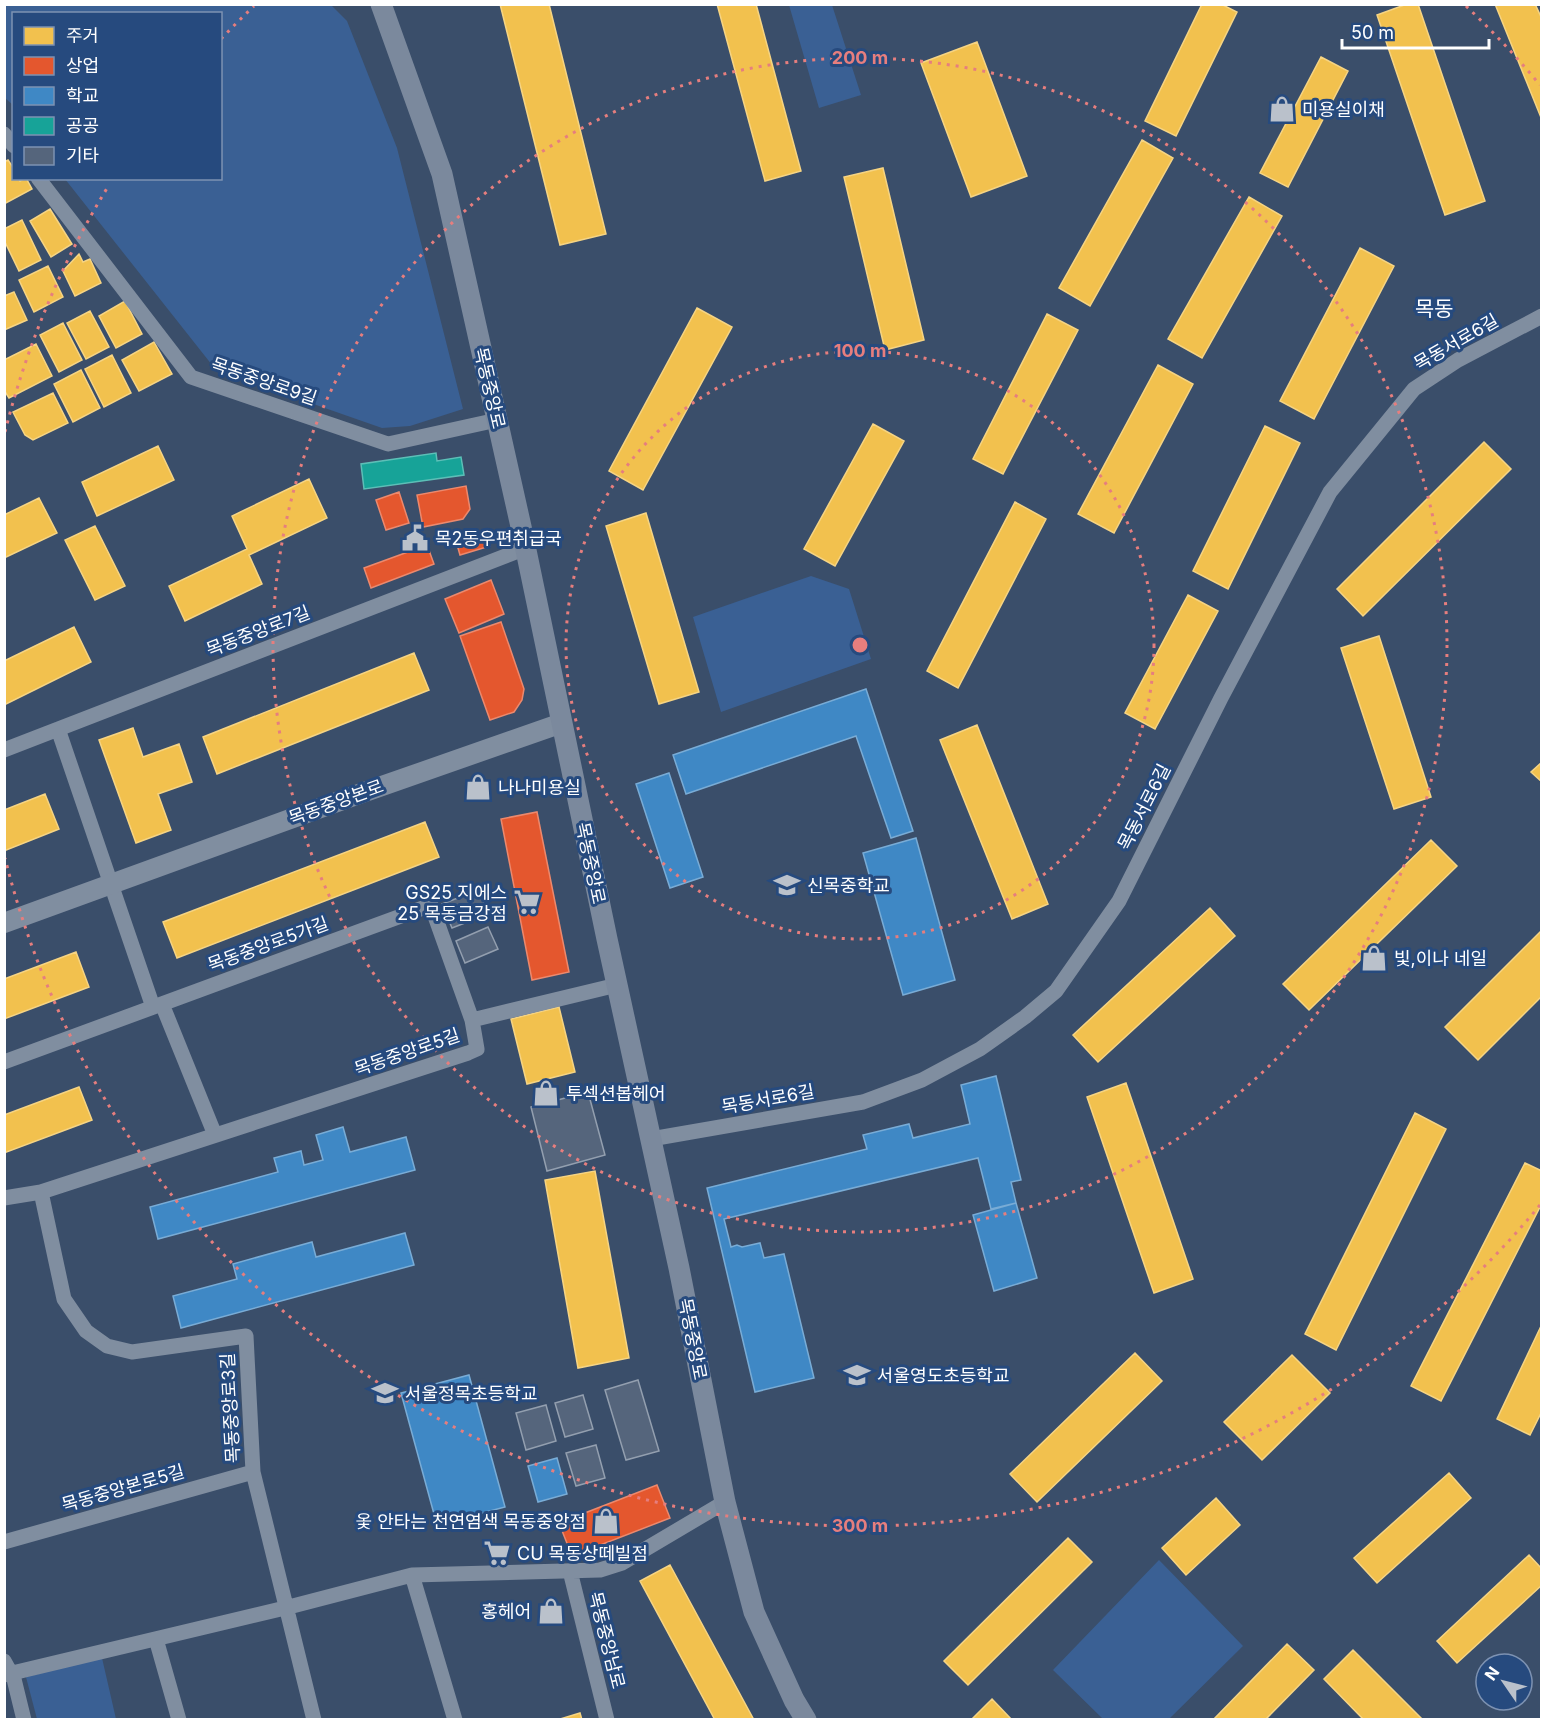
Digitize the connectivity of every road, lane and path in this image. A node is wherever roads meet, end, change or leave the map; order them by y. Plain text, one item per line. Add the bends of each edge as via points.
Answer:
1 (381, 4) edge
2 (40, 180) edge
3 (1542, 316) edge
4 (497, 420) junction
5 (526, 548) junction
6 (562, 723) junction
7 (58, 729) junction
8 (4, 750) edge
9 (112, 884) junction
10 (4, 923) edge
11 (617, 985) junction
12 (157, 1006) junction
13 (472, 1020) junction
14 (4, 1062) edge
15 (216, 1135) junction
16 (651, 1139) junction
17 (41, 1192) junction
18 (4, 1198) edge
19 (253, 1472) junction
20 (725, 1502) junction
21 (4, 1542) edge
22 (570, 1570) junction
23 (412, 1575) junction
24 (285, 1608) junction
25 (156, 1639) junction
26 (7, 1669) edge
27 (24, 1719) edge
28 (178, 1719) edge
29 (314, 1719) edge
30 (455, 1719) edge
31 (607, 1719) edge
32 (806, 1719) edge

1 - 4 main road, 목동중앙로 via 442,174
2 - 4 street, 목동중앙로9길 via 191,377 388,444
3 - 16 street, 목동서로6길 via 1458,360 1414,389 1330,492 1119,901 1056,991 980,1049 922,1080 863,1102
4 - 5 main road, 목동중앙로
5 - 6 main road, 목동중앙로
5 - 7 street, 목동중앙로7길
6 - 9 street, 목동중앙본로
6 - 11 main road, 목동중앙로
7 - 8 street, 목동중앙로7길
7 - 9 street
9 - 10 street, 목동중앙본로
9 - 12 street
11 - 13 street, 목동중앙로5길
11 - 16 main road, 목동중앙로
12 - 13 street, 목동중앙로5가길 via 431,905
12 - 14 street, 목동중앙로5가길
12 - 15 street
13 - 15 street, 목동중앙로5길 via 477,1048 468,1053
15 - 17 street, 목동중앙로5길
16 - 20 main road, 목동중앙로
17 - 18 street, 목동중앙로5길
17 - 19 street, 목동중앙로3길 via 64,1299 86,1331 107,1346 132,1352 246,1336
19 - 21 street, 목동중앙본로5길
19 - 24 street, 목동중앙로3길
20 - 22 street via 622,1563 600,1570
20 - 32 main road, 목동중앙로 via 754,1612
22 - 23 street
22 - 31 street, 목동중앙남로
23 - 24 street
23 - 30 street
24 - 25 street
24 - 29 street, 목동중앙로3길
25 - 26 street
25 - 28 street
26 - 27 street

